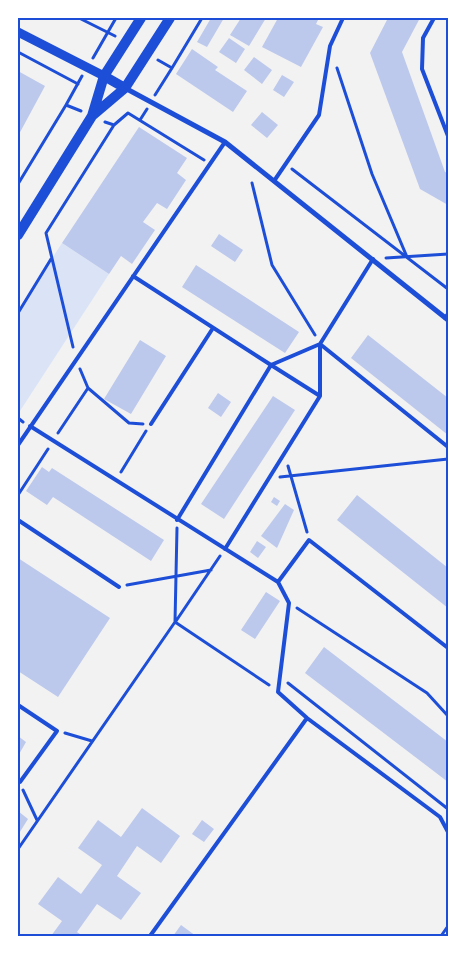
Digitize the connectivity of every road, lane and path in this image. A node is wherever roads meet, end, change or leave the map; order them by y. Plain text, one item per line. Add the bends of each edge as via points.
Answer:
1 (141, 18) edge
2 (170, 18) edge
3 (343, 18) edge
4 (434, 18) edge
5 (18, 32) edge
6 (330, 46) junction
7 (18, 52) edge
8 (104, 76) junction
9 (78, 84) dead end
10 (125, 88) junction
11 (92, 116) junction
12 (114, 126) junction
13 (448, 136) edge
14 (225, 142) junction
15 (213, 160) junction
16 (286, 164) junction
17 (274, 181) junction
18 (18, 182) edge
19 (252, 183) dead end
20 (18, 235) edge
21 (448, 254) edge
22 (407, 257) junction
23 (52, 258) junction
24 (373, 259) junction
25 (133, 276) junction
26 (448, 289) edge
27 (18, 314) edge
28 (447, 317) edge
29 (213, 328) junction
30 (320, 344) junction
31 (76, 360) junction
32 (272, 365) junction
33 (88, 388) junction
34 (320, 396) junction
35 (151, 424) junction
36 (30, 426) junction
37 (53, 442) junction
38 (18, 445) edge
39 (448, 447) edge
40 (284, 453) junction
41 (448, 458) edge
42 (291, 476) junction
43 (269, 479) junction
44 (115, 481) junction
45 (18, 495) edge
46 (18, 520) edge
47 (177, 520) junction
48 (309, 540) junction
49 (225, 549) junction
50 (211, 570) junction
51 (176, 576) junction
52 (278, 582) junction
53 (119, 587) joint
54 (293, 616) dead end
55 (175, 622) junction
56 (448, 648) edge
57 (287, 682) dead end
58 (278, 692) junction
59 (18, 705) edge
60 (448, 716) edge
61 (307, 718) junction
62 (57, 730) junction
63 (93, 741) junction
64 (19, 782) edge
65 (448, 809) edge
66 (37, 820) junction
67 (448, 832) edge
68 (18, 849) edge
69 (448, 926) edge
70 (150, 936) edge
71 (441, 936) edge

1 - 8 main road
2 - 10 main road
3 - 6 lane
4 - 13 lane via 423,38 422,69
5 - 8 street
6 - 16 lane via 319,116
6 - 22 path via 372,174
7 - 9 path
8 - 10 main road
8 - 11 main road
10 - 11 main road
10 - 14 street
11 - 12 path
11 - 18 path via 66,104
11 - 20 main road
12 - 15 path via 128,113 204,160
12 - 23 path via 46,233
14 - 15 lane
14 - 17 street
15 - 25 lane
16 - 17 lane
16 - 22 path
17 - 24 street
19 - 30 path via 272,265
21 - 22 path
22 - 24 path
22 - 26 path
23 - 27 path
23 - 31 path
24 - 28 street
24 - 30 lane
25 - 29 lane
25 - 31 lane
29 - 32 lane
29 - 35 lane
30 - 32 lane
30 - 34 lane
30 - 39 lane
31 - 33 path
31 - 36 lane
32 - 34 lane
32 - 47 lane
33 - 35 path via 129,423
33 - 37 path
34 - 40 lane
35 - 44 path
36 - 37 lane
36 - 38 lane
37 - 44 lane
37 - 45 path
40 - 42 path
40 - 43 lane
41 - 42 path
42 - 43 path
42 - 48 path
43 - 49 lane
44 - 47 lane
46 - 53 lane
47 - 49 lane
47 - 51 path
48 - 52 lane
48 - 56 lane
49 - 50 path
49 - 52 lane
50 - 51 path
50 - 55 path
51 - 53 path
51 - 55 path
52 - 58 lane via 289,603
54 - 60 path via 294,606 427,693
55 - 58 path
55 - 63 path
57 - 65 path
58 - 61 lane
59 - 62 lane
61 - 67 lane via 440,818
61 - 70 lane
62 - 63 path
62 - 64 lane
63 - 66 path
64 - 66 path
66 - 68 path
69 - 71 path

